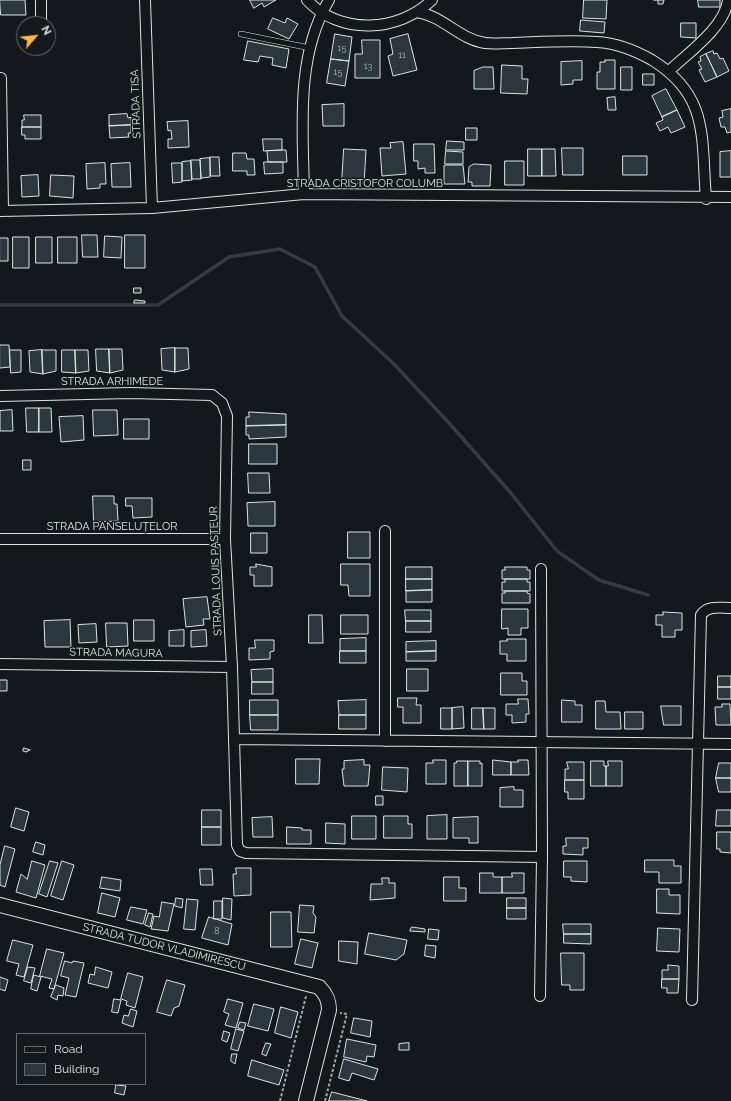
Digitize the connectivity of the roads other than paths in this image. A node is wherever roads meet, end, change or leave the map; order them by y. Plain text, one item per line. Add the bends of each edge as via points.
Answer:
1 (41, 0) edge
2 (145, 0) edge
3 (307, 0) edge
4 (329, 0) edge
5 (432, 0) edge
6 (728, 0) edge
7 (322, 12) junction
8 (416, 12) junction
9 (41, 16) edge
10 (241, 34) dead end
11 (310, 48) junction
12 (669, 71) junction
13 (1, 78) edge
14 (304, 194) junction
15 (731, 197) edge
16 (706, 198) junction
17 (152, 208) junction
18 (2, 211) edge
19 (0, 396) edge
20 (222, 402) joint
21 (386, 531) dead end
22 (0, 539) edge
23 (225, 539) junction
24 (541, 569) dead end
25 (731, 608) edge
26 (0, 664) edge
27 (232, 667) junction
28 (235, 740) junction
29 (386, 740) junction
30 (542, 743) junction
31 (697, 744) junction
32 (731, 744) edge
33 (542, 857) junction
34 (0, 905) edge
35 (540, 996) dead end
36 (692, 1000) dead end
37 (306, 1101) edge

1 - 9 street
2 - 17 street, STRADA TISA
3 - 7 street
4 - 7 street
5 - 8 street
6 - 12 street via 725,14 717,25
7 - 8 street via 337,20 369,26 402,20
7 - 11 street
8 - 12 street via 428,14 460,33 485,43 599,42 638,52
10 - 11 lane
11 - 14 street via 303,131
12 - 16 street via 687,91 696,111 702,133
13 - 18 street
14 - 16 street, STRADA CRISTOFOR COLUMB
14 - 17 street, STRADA CRISTOFOR COLUMB
15 - 16 street, STRADA CRISTOFOR COLUMB
17 - 18 street, STRADA CRISTOFOR COLUMB
19 - 20 street, STRADA ARHIMEDE via 130,393 212,395
20 - 23 street, STRADA LOUIS PASTEUR via 227,416
21 - 29 street
22 - 23 street, STRADA PANSELUȚELOR
23 - 27 street, STRADA LOUIS PASTEUR
24 - 30 street
25 - 31 street via 711,608 701,615
26 - 27 street, STRADA MAGURA
27 - 28 street, STRADA LOUIS PASTEUR
28 - 29 street
28 - 33 street, STRADA LOUIS PASTEUR via 237,845 240,851
29 - 30 street
30 - 31 street
30 - 33 street
31 - 32 street
31 - 36 street
33 - 35 street
34 - 37 street, STRADA TUDOR VLADIMIRESCU via 319,987 329,1002 329,1010

